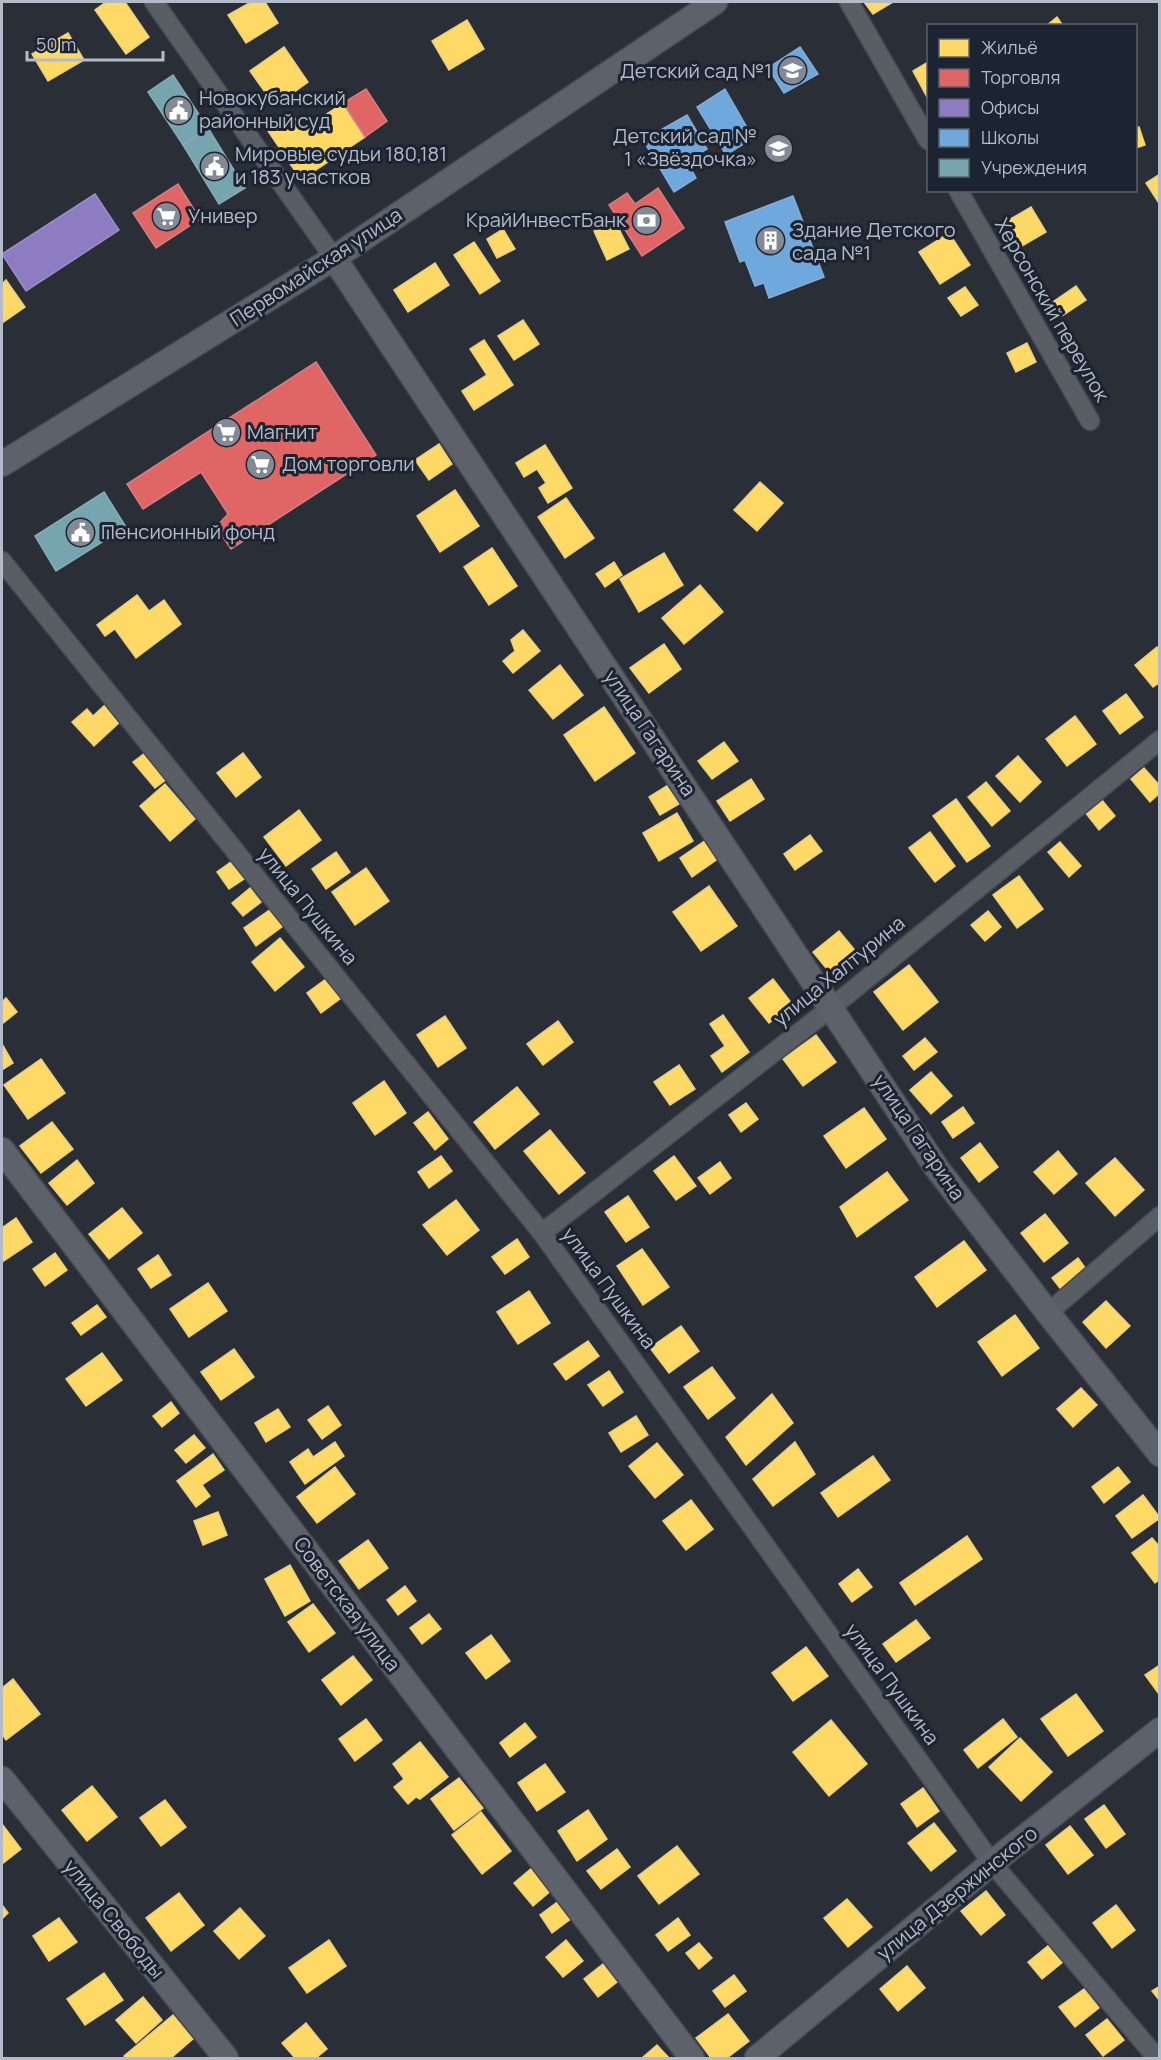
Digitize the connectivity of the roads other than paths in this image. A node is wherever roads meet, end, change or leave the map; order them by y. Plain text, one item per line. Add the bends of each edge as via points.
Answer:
1 (154, 2) edge
2 (715, 2) edge
3 (849, 2) edge
4 (927, 138) edge
5 (958, 192) edge
6 (334, 258) junction
7 (1090, 421) dead end
8 (2, 464) edge
9 (2, 561) edge
10 (1160, 740) edge
11 (832, 1007) junction
12 (2, 1150) edge
13 (1160, 1216) edge
14 (542, 1233) junction
15 (1048, 1313) junction
16 (1160, 1454) edge
17 (1160, 1730) edge
18 (2, 1779) edge
19 (992, 1863) junction
20 (226, 2058) edge
21 (692, 2058) edge
22 (758, 2058) edge
23 (1157, 2058) edge

1 - 6 street, улица Гагарина
2 - 6 street, Первомайская улица
3 - 4 street
5 - 7 street, Херсонский переулок
6 - 8 street, Первомайская улица
6 - 11 street, улица Гагарина
9 - 14 street, улица Пушкина
10 - 11 street, улица Халтурина
11 - 14 street, улица Халтурина
11 - 15 street, улица Гагарина via 936,1167
12 - 21 street, Советская улица
13 - 15 street
14 - 19 street, улица Пушкина
15 - 16 street, улица Гагарина
17 - 19 street, улица Дзержинского
18 - 20 street, улица Свободы
19 - 22 street, улица Дзержинского
19 - 23 street, улица Пушкина

